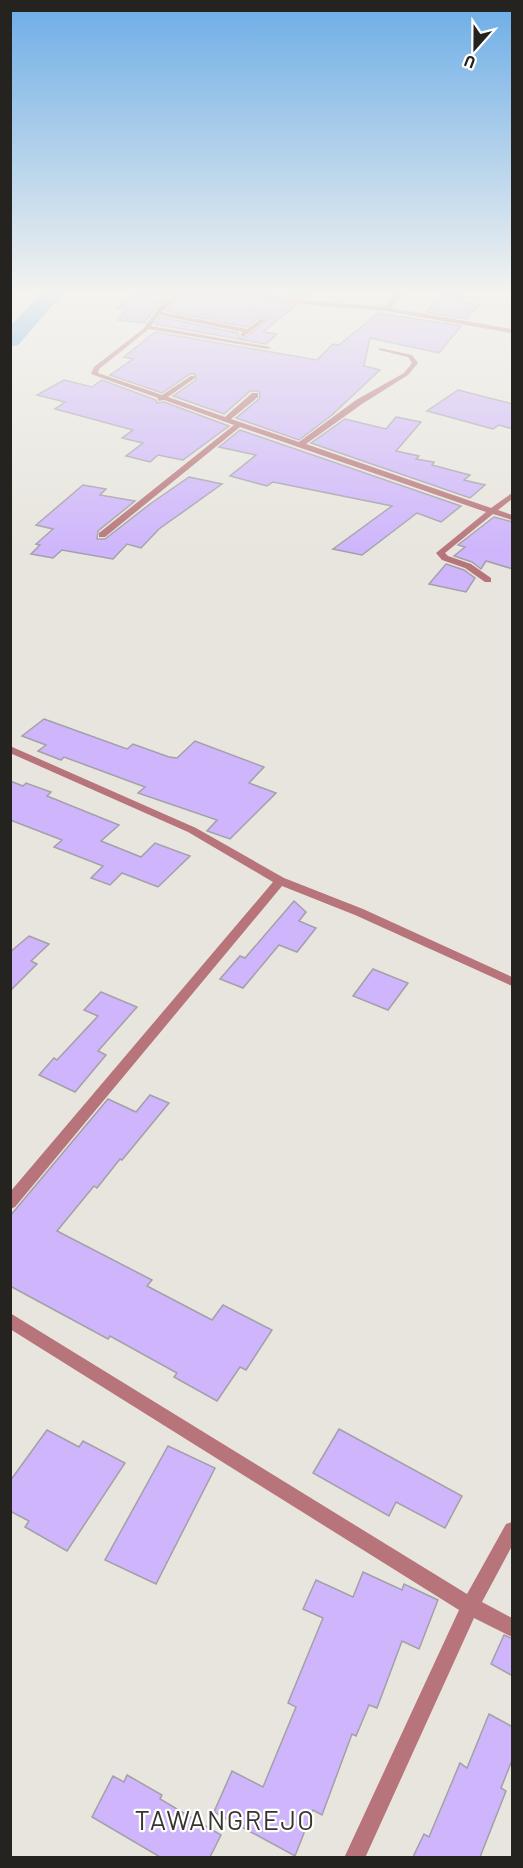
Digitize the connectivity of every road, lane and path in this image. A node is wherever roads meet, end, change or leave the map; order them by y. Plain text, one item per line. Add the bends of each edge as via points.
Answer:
1 (103, 378) edge
2 (191, 378) edge
3 (399, 378) edge
4 (255, 395) dead end
5 (161, 399) junction
6 (225, 420) junction
7 (238, 425) junction
8 (300, 445) junction
9 (513, 495) edge
10 (493, 511) junction
11 (513, 518) edge
12 (102, 535) dead end
13 (488, 580) dead end
14 (10, 749) edge
15 (280, 881) junction
16 (513, 982) edge
17 (10, 1203) edge
18 (10, 1320) edge
19 (513, 1530) edge
20 (470, 1606) junction
21 (513, 1628) edge
22 (354, 1857) edge

1 - 5 street
2 - 5 street
3 - 8 street
4 - 6 street
5 - 6 street
6 - 7 street
7 - 8 street
7 - 12 street
8 - 10 street
9 - 10 street
10 - 11 street
10 - 13 street via 440,553
14 - 15 street via 192,830
15 - 16 street
15 - 17 street
18 - 20 street
19 - 20 street
20 - 21 street
20 - 22 street

